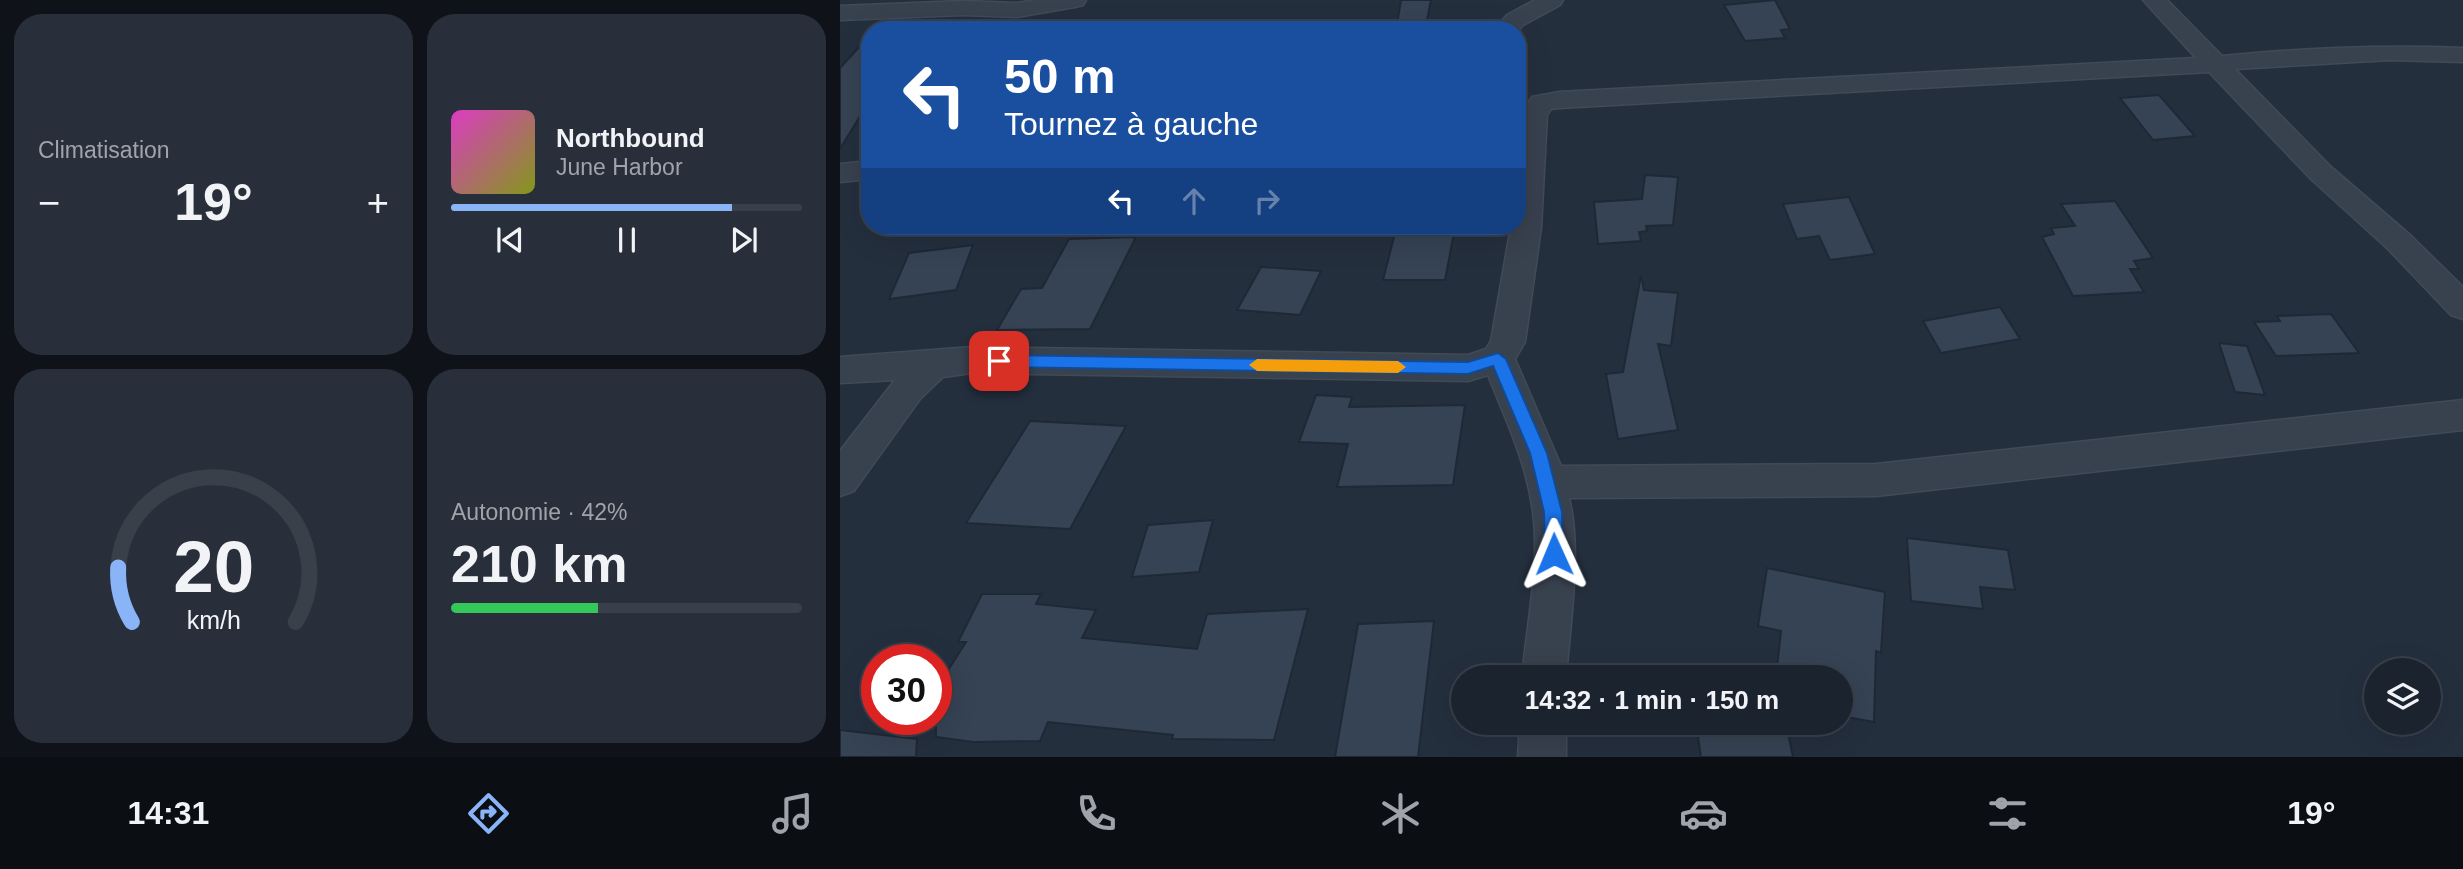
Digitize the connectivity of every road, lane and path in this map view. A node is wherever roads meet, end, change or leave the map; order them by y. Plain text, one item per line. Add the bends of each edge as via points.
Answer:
1 (1075, 0) edge
2 (1552, 0) edge
3 (2154, 0) edge
4 (840, 13) edge
5 (1514, 21) edge
6 (2463, 55) edge
7 (2214, 64) junction
8 (1526, 103) edge
9 (1526, 105) edge
10 (861, 171) edge
11 (840, 173) edge
12 (1526, 229) edge
13 (1525, 235) edge
14 (2463, 307) edge
15 (1498, 359) junction
16 (933, 365) junction
17 (840, 370) edge
18 (2463, 415) edge
19 (840, 480) edge
20 (1545, 482) junction
21 (1545, 665) edge
22 (1543, 735) edge
23 (1542, 757) edge

1 - 4 street via 1017,10
2 - 5 street
3 - 7 street
6 - 7 street via 2390,53
7 - 8 street
7 - 14 street via 2320,173 2399,242
9 - 12 street via 1534,115
10 - 11 street
13 - 15 street via 1508,342
15 - 16 street via 1468,368 972,360
15 - 20 street via 1539,453
16 - 17 street
16 - 19 street via 908,389
18 - 20 street via 1876,480
20 - 21 street via 1553,512 1554,554
22 - 23 street

